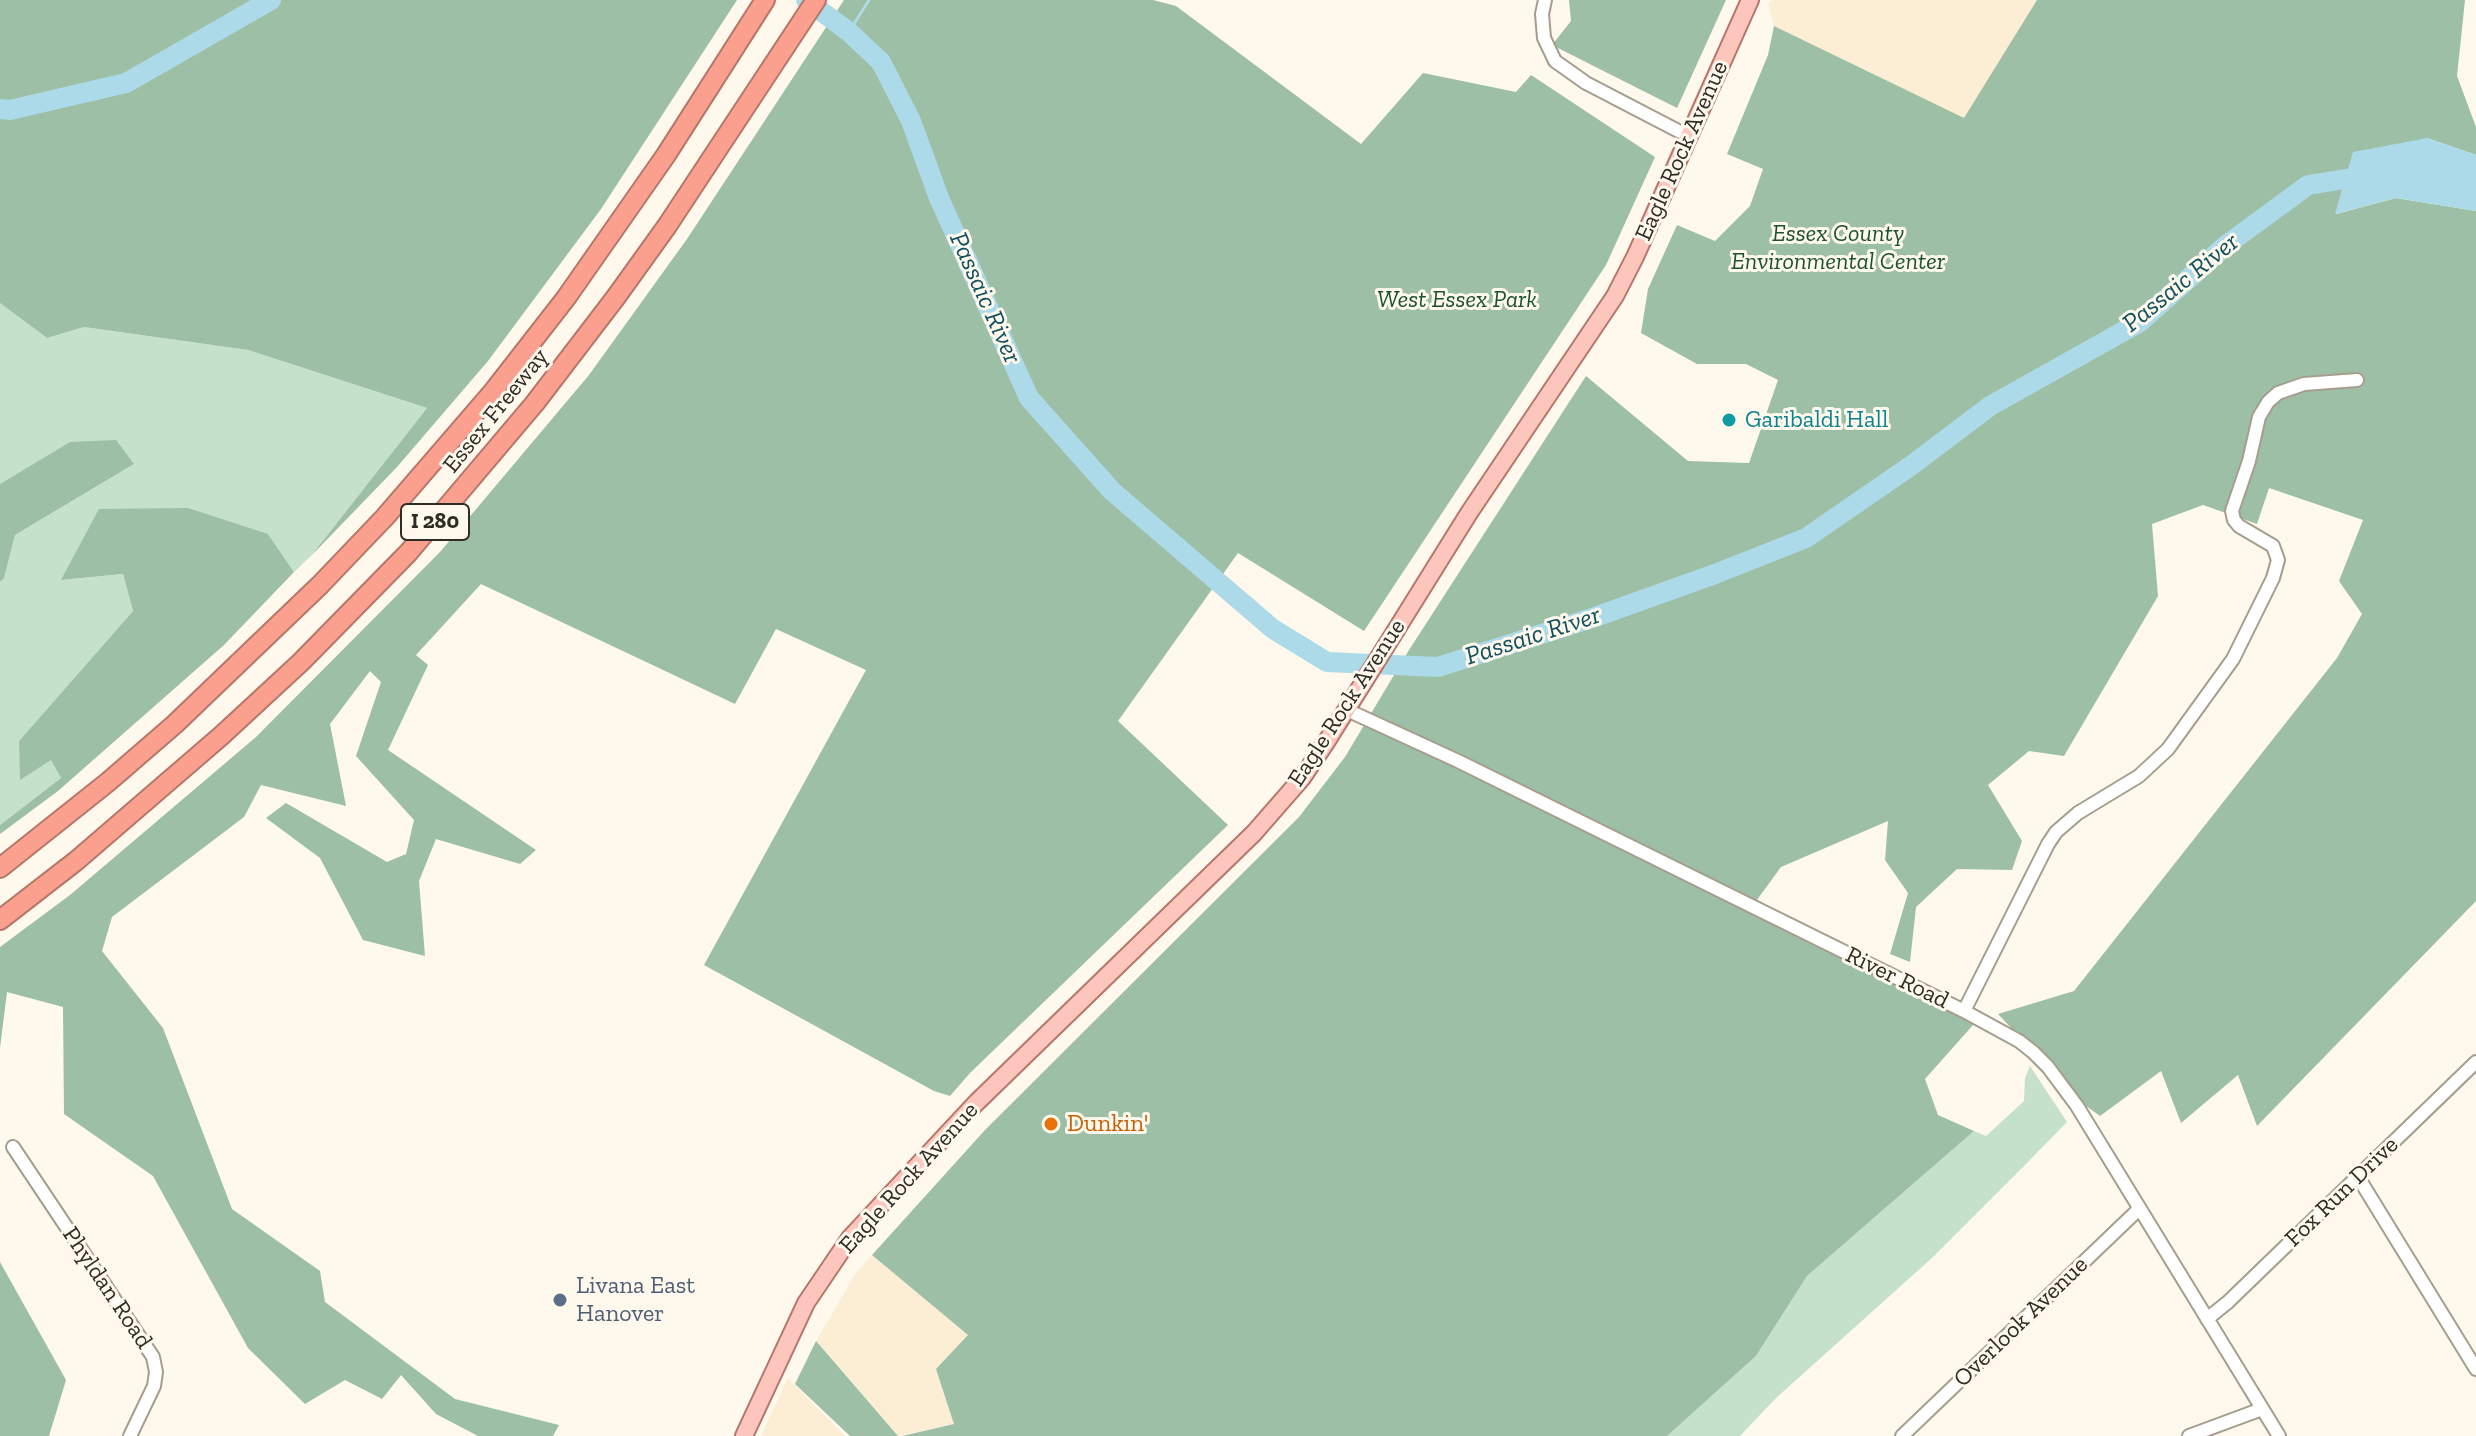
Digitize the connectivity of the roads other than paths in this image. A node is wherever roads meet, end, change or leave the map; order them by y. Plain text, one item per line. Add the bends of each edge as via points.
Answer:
1 (765, 0) edge
2 (816, 0) edge
3 (1545, 0) edge
4 (1750, 0) edge
5 (1688, 136) junction
6 (2357, 380) dead end
7 (1343, 717) junction
8 (0, 868) edge
9 (0, 920) edge
10 (1964, 1011) junction
11 (2476, 1062) edge
12 (13, 1147) dead end
13 (2358, 1177) junction
14 (2139, 1209) junction
15 (2207, 1319) junction
16 (2476, 1369) edge
17 (2262, 1409) junction
18 (130, 1436) edge
19 (744, 1436) edge
20 (1902, 1436) edge
21 (2189, 1436) edge
22 (2279, 1436) edge

1 - 8 highway, Essex Freeway / I 280 via 566,298 385,517 175,724
2 - 9 highway, Essex Freeway / I 280 via 667,226 583,341 408,553 221,736
3 - 5 street via 1544,38 1555,61
4 - 5 main road, Eagle Rock Avenue
5 - 7 main road, Eagle Rock Avenue via 1615,296 1469,513
6 - 10 street via 2304,384 2268,402 2232,511 2239,526 2273,546 2278,560 2233,659 2168,749 2139,776 2056,832
7 - 10 street, River Road via 1458,761
7 - 19 main road, Eagle Rock Avenue via 1302,778 1254,833 976,1103 850,1238 806,1303
10 - 14 street, River Road via 2019,1041 2048,1067
11 - 13 street, Fox Run Drive
12 - 18 street, Phyldan Road via 153,1357 154,1386
13 - 15 street, Fox Run Drive
13 - 16 street
14 - 15 street, River Road
14 - 20 street, Overlook Avenue
15 - 17 street, River Road
17 - 21 street
17 - 22 street, River Road

